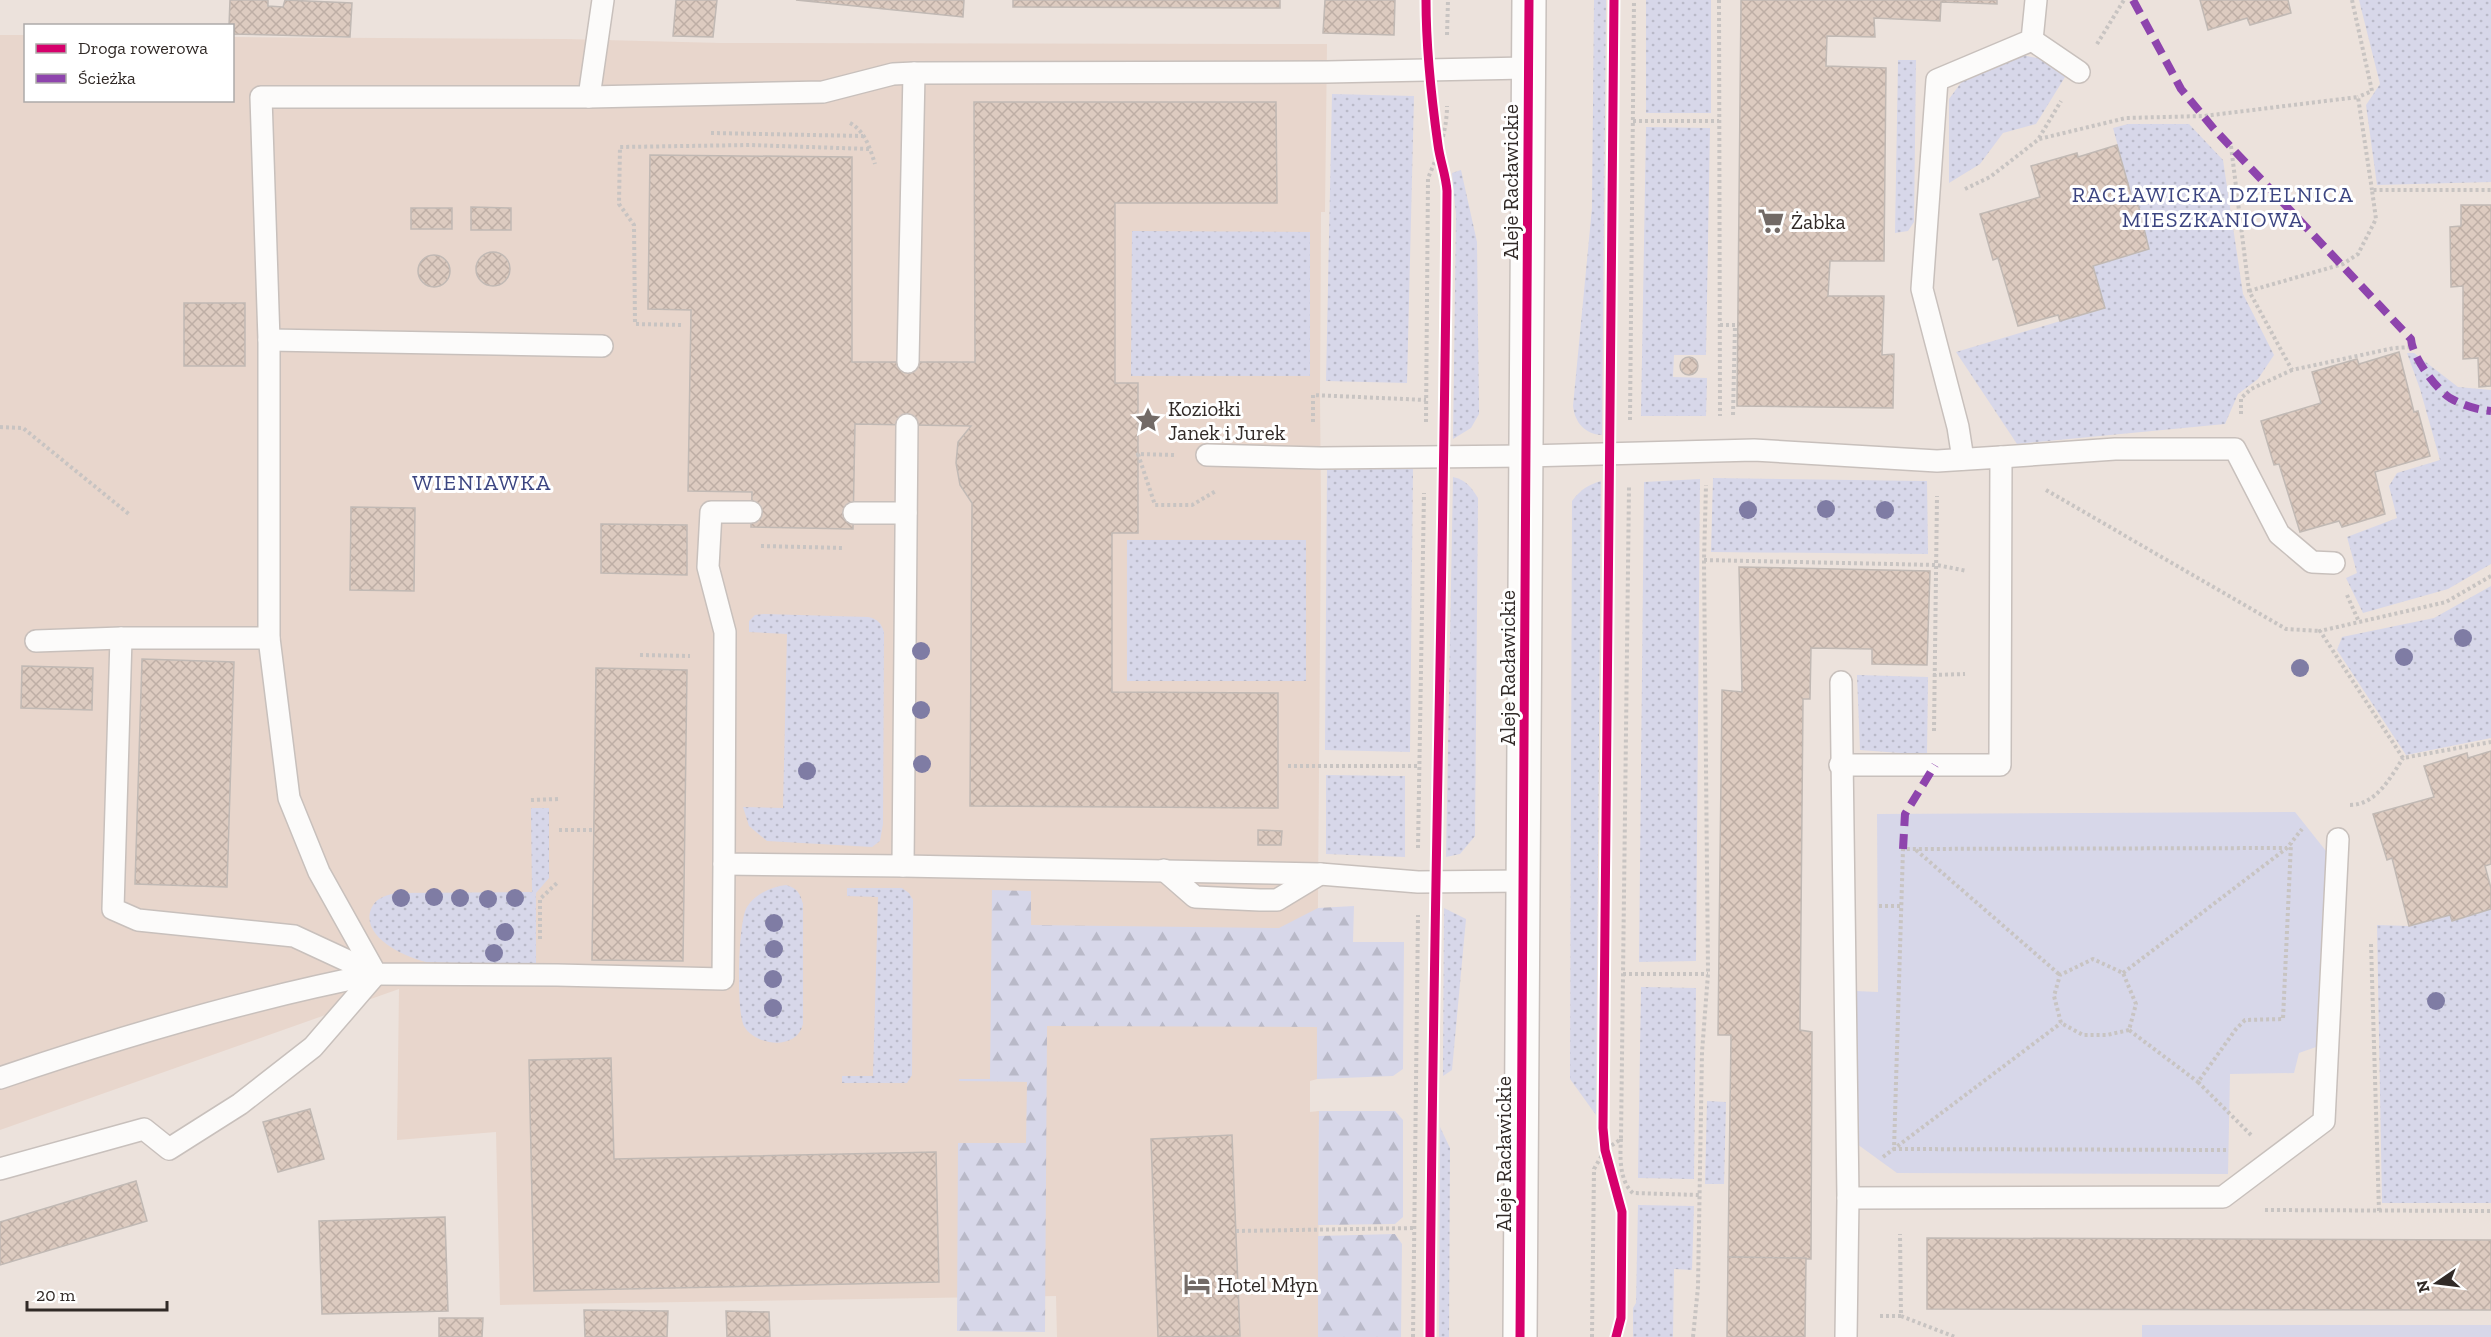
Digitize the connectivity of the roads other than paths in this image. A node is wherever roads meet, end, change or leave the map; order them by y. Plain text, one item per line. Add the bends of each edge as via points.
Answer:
1 (603, 0) edge
2 (1529, 0) edge
3 (2036, 0) edge
4 (2031, 40) junction
5 (1528, 68) junction
6 (2079, 72) dead end
7 (914, 74) junction
8 (590, 97) junction
9 (269, 340) junction
10 (602, 346) dead end
11 (908, 362) dead end
12 (907, 425) dead end
13 (1207, 455) dead end
14 (1526, 456) junction
15 (2001, 457) junction
16 (1963, 459) junction
17 (751, 512) dead end
18 (854, 513) dead end
19 (906, 513) junction
20 (2334, 563) dead end
21 (121, 638) junction
22 (269, 638) junction
23 (36, 641) dead end
24 (1841, 682) dead end
25 (1840, 765) junction
26 (2338, 839) dead end
27 (724, 864) junction
28 (903, 866) junction
29 (1524, 881) junction
30 (376, 974) junction
31 (0, 1077) edge
32 (0, 1169) edge
33 (1848, 1198) junction
34 (1846, 1326) edge
35 (1520, 1337) edge

1 - 8 lane
2 - 5 street, Aleje Racławickie
3 - 4 lane
4 - 6 lane
4 - 16 lane via 1937,80 1922,289
5 - 7 lane
5 - 14 street, Aleje Racławickie
7 - 8 lane via 893,74 823,92
7 - 11 lane
8 - 9 lane via 261,97
9 - 10 lane
9 - 22 lane
12 - 19 lane
13 - 14 lane
14 - 16 lane via 1754,450 1937,461
14 - 29 street, Aleje Racławickie
15 - 16 lane
15 - 20 lane via 2115,449 2235,449 2279,534 2312,562
15 - 25 lane via 2000,765
17 - 27 lane via 711,512 708,567 725,632
18 - 19 lane
19 - 28 lane
21 - 22 lane
21 - 23 lane
21 - 30 lane via 113,909 138,920 294,936
22 - 30 lane via 289,798 319,872
24 - 25 lane
25 - 33 lane
26 - 33 lane via 2324,1120 2223,1197
27 - 28 lane
27 - 30 lane via 723,979
28 - 29 lane via 1164,870 1195,897 1260,900 1276,900 1320,874 1418,882
29 - 35 street, Aleje Racławickie
30 - 31 lane via 281,994
30 - 32 lane via 313,1047 240,1104 169,1149 144,1129
33 - 34 lane

